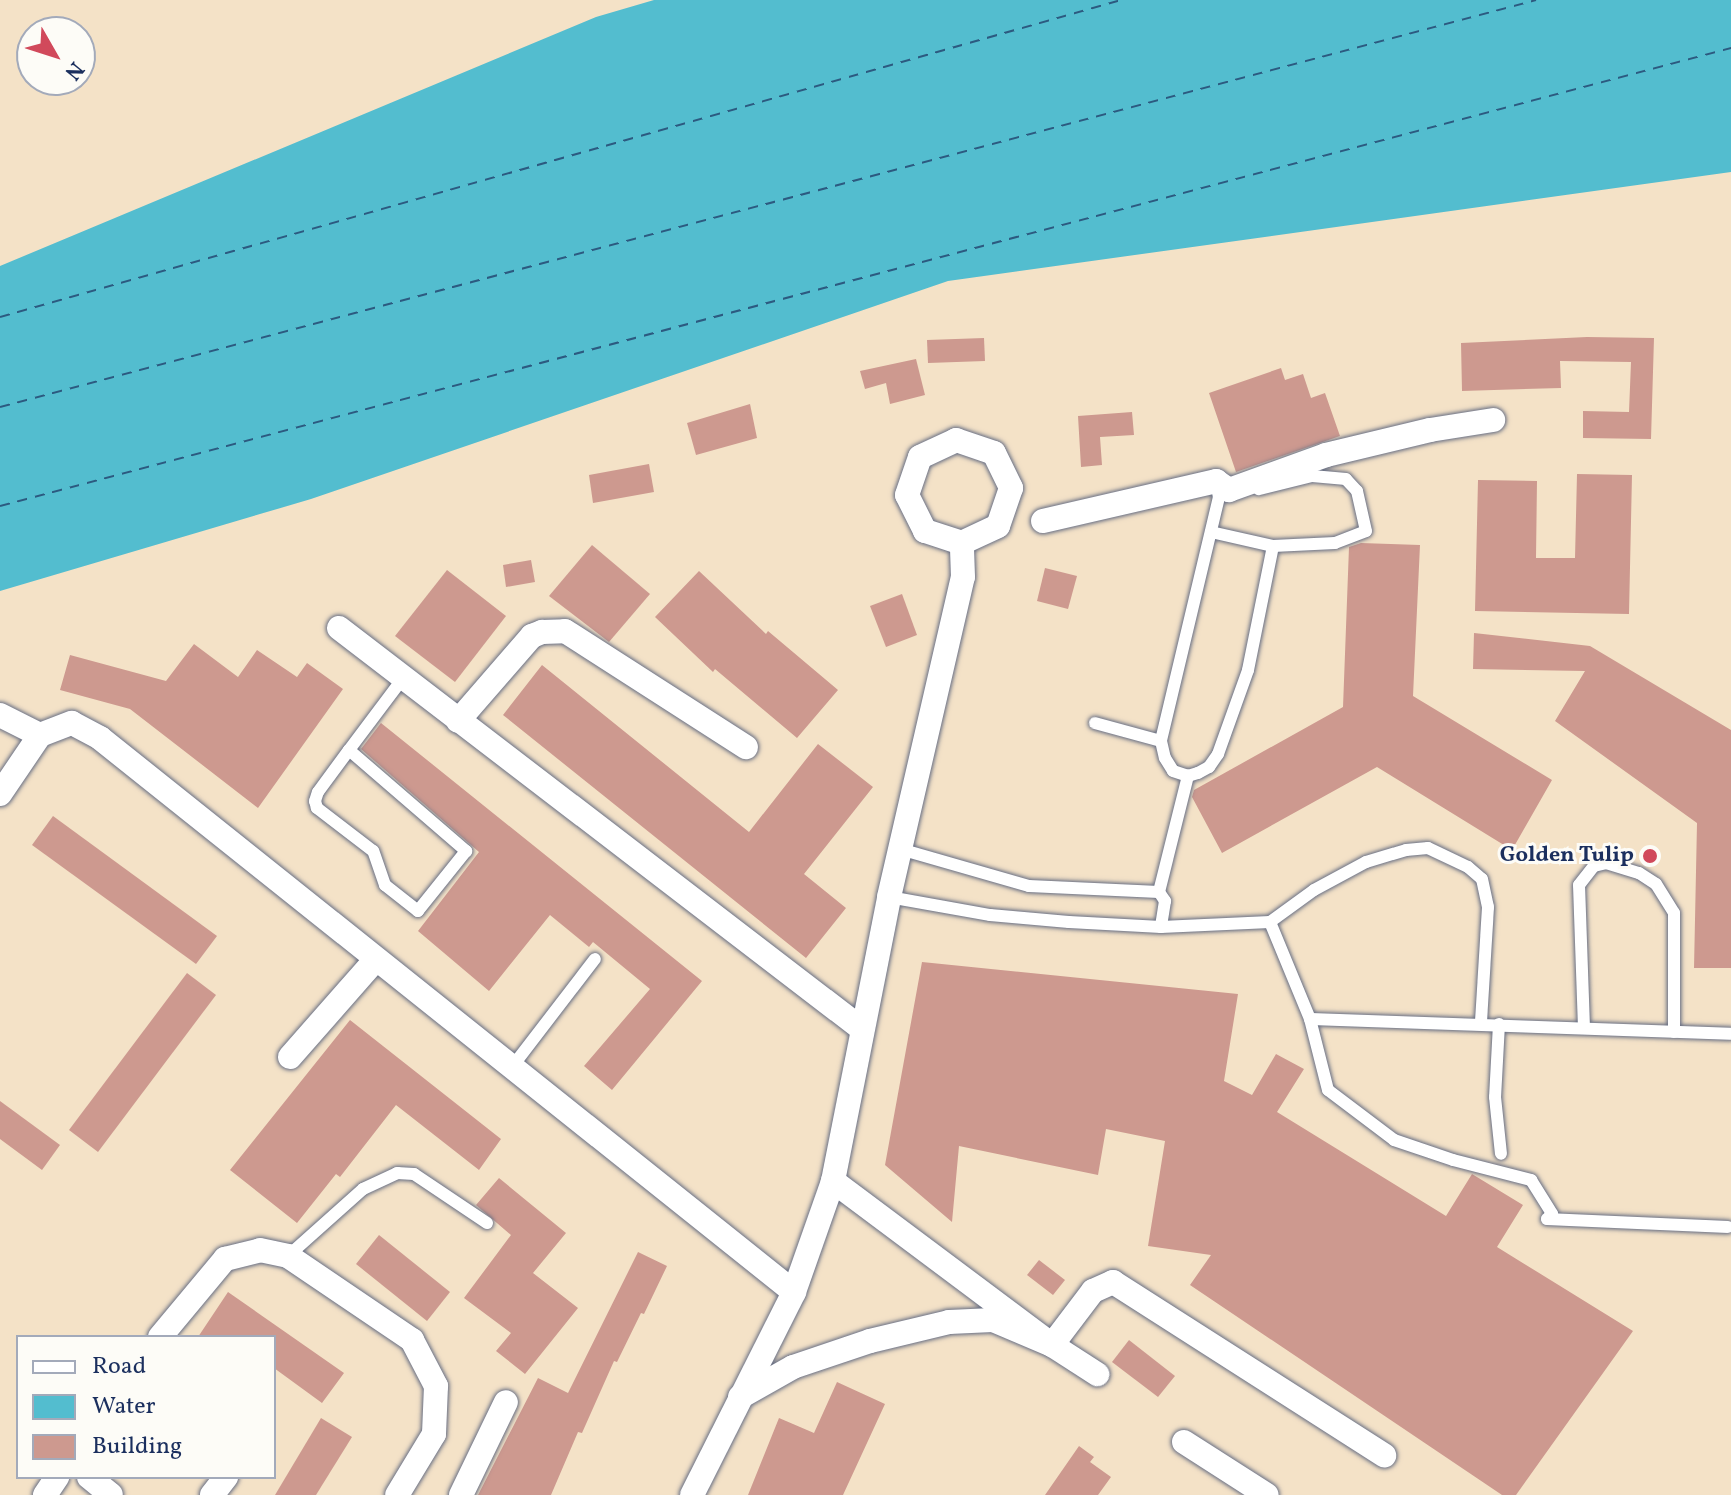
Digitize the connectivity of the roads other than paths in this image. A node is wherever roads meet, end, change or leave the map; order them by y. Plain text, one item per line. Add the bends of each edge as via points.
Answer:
1 (1493, 420) dead end
2 (1217, 489) junction
3 (1043, 521) dead end
4 (1211, 532) junction
5 (962, 543) junction
6 (1273, 546) junction
7 (339, 628) dead end
8 (403, 678) junction
9 (0, 715) edge
10 (458, 721) junction
11 (1095, 723) dead end
12 (40, 735) junction
13 (1161, 741) junction
14 (746, 747) dead end
15 (349, 750) junction
16 (1188, 776) junction
17 (0, 794) edge
18 (900, 849) junction
19 (1159, 892) junction
20 (889, 897) junction
21 (1270, 922) junction
22 (1161, 927) junction
23 (376, 959) junction
24 (595, 959) dead end
25 (1310, 1019) junction
26 (1481, 1023) junction
27 (1499, 1024) junction
28 (1584, 1028) junction
29 (862, 1029) junction
30 (1674, 1032) junction
31 (1731, 1034) edge
32 (290, 1057) dead end
33 (512, 1067) junction
34 (1501, 1154) dead end
35 (833, 1181) junction
36 (487, 1223) dead end
37 (1728, 1227) dead end
38 (288, 1256) junction
39 (794, 1292) junction
40 (162, 1335) edge
41 (1052, 1345) junction
42 (1097, 1374) dead end
43 (740, 1397) junction
44 (506, 1402) dead end
45 (1184, 1442) dead end
46 (1384, 1455) dead end
47 (91, 1479) edge
48 (224, 1479) edge
49 (111, 1495) edge
50 (212, 1495) edge
51 (397, 1495) edge
52 (461, 1495) edge
53 (692, 1495) edge
54 (1267, 1495) edge

1 - 2 street via 1326,455 1229,490
2 - 3 street
2 - 4 lane
2 - 6 lane via 1312,476 1346,479 1357,491 1366,531 1335,543
4 - 6 lane
4 - 13 lane
5 - 5 street via 998,526 1011,488 994,453 956,440 920,457 907,495 925,531
5 - 18 street via 963,577
6 - 16 lane via 1248,670 1223,741 1209,767
7 - 8 street
8 - 10 street
8 - 15 lane
9 - 12 street
10 - 14 street via 532,636 565,631
10 - 29 street
11 - 13 lane
12 - 17 street
12 - 23 street via 72,723 100,738
13 - 16 lane via 1173,771
15 - 15 lane via 466,851 418,911 385,885 373,851 317,808 318,792
16 - 19 lane
18 - 19 lane via 1029,886
18 - 20 street
19 - 22 lane via 1165,901
20 - 22 lane via 990,915
20 - 29 street
21 - 22 lane
21 - 25 lane
21 - 26 lane via 1366,862 1406,850 1428,848 1468,867 1482,879 1488,907
23 - 32 street
23 - 33 street
24 - 33 lane
25 - 26 lane
25 - 37 lane via 1328,1090 1394,1140 1531,1180 1552,1214 1547,1219
26 - 27 lane
27 - 28 lane
27 - 34 lane via 1495,1097
28 - 30 lane
28 - 30 lane via 1579,885 1594,866 1606,863 1656,884 1674,913
29 - 35 street
30 - 31 lane
33 - 39 street
35 - 39 street
35 - 41 street
36 - 38 lane via 414,1174 397,1173 363,1189
38 - 40 street via 260,1250 225,1259
38 - 51 street via 412,1340 436,1386 434,1434
39 - 43 street
41 - 42 street
41 - 43 street via 993,1320 949,1322 793,1367
41 - 46 street via 1093,1291 1113,1282
43 - 53 street
44 - 52 street
45 - 54 street
47 - 49 street
48 - 50 street

